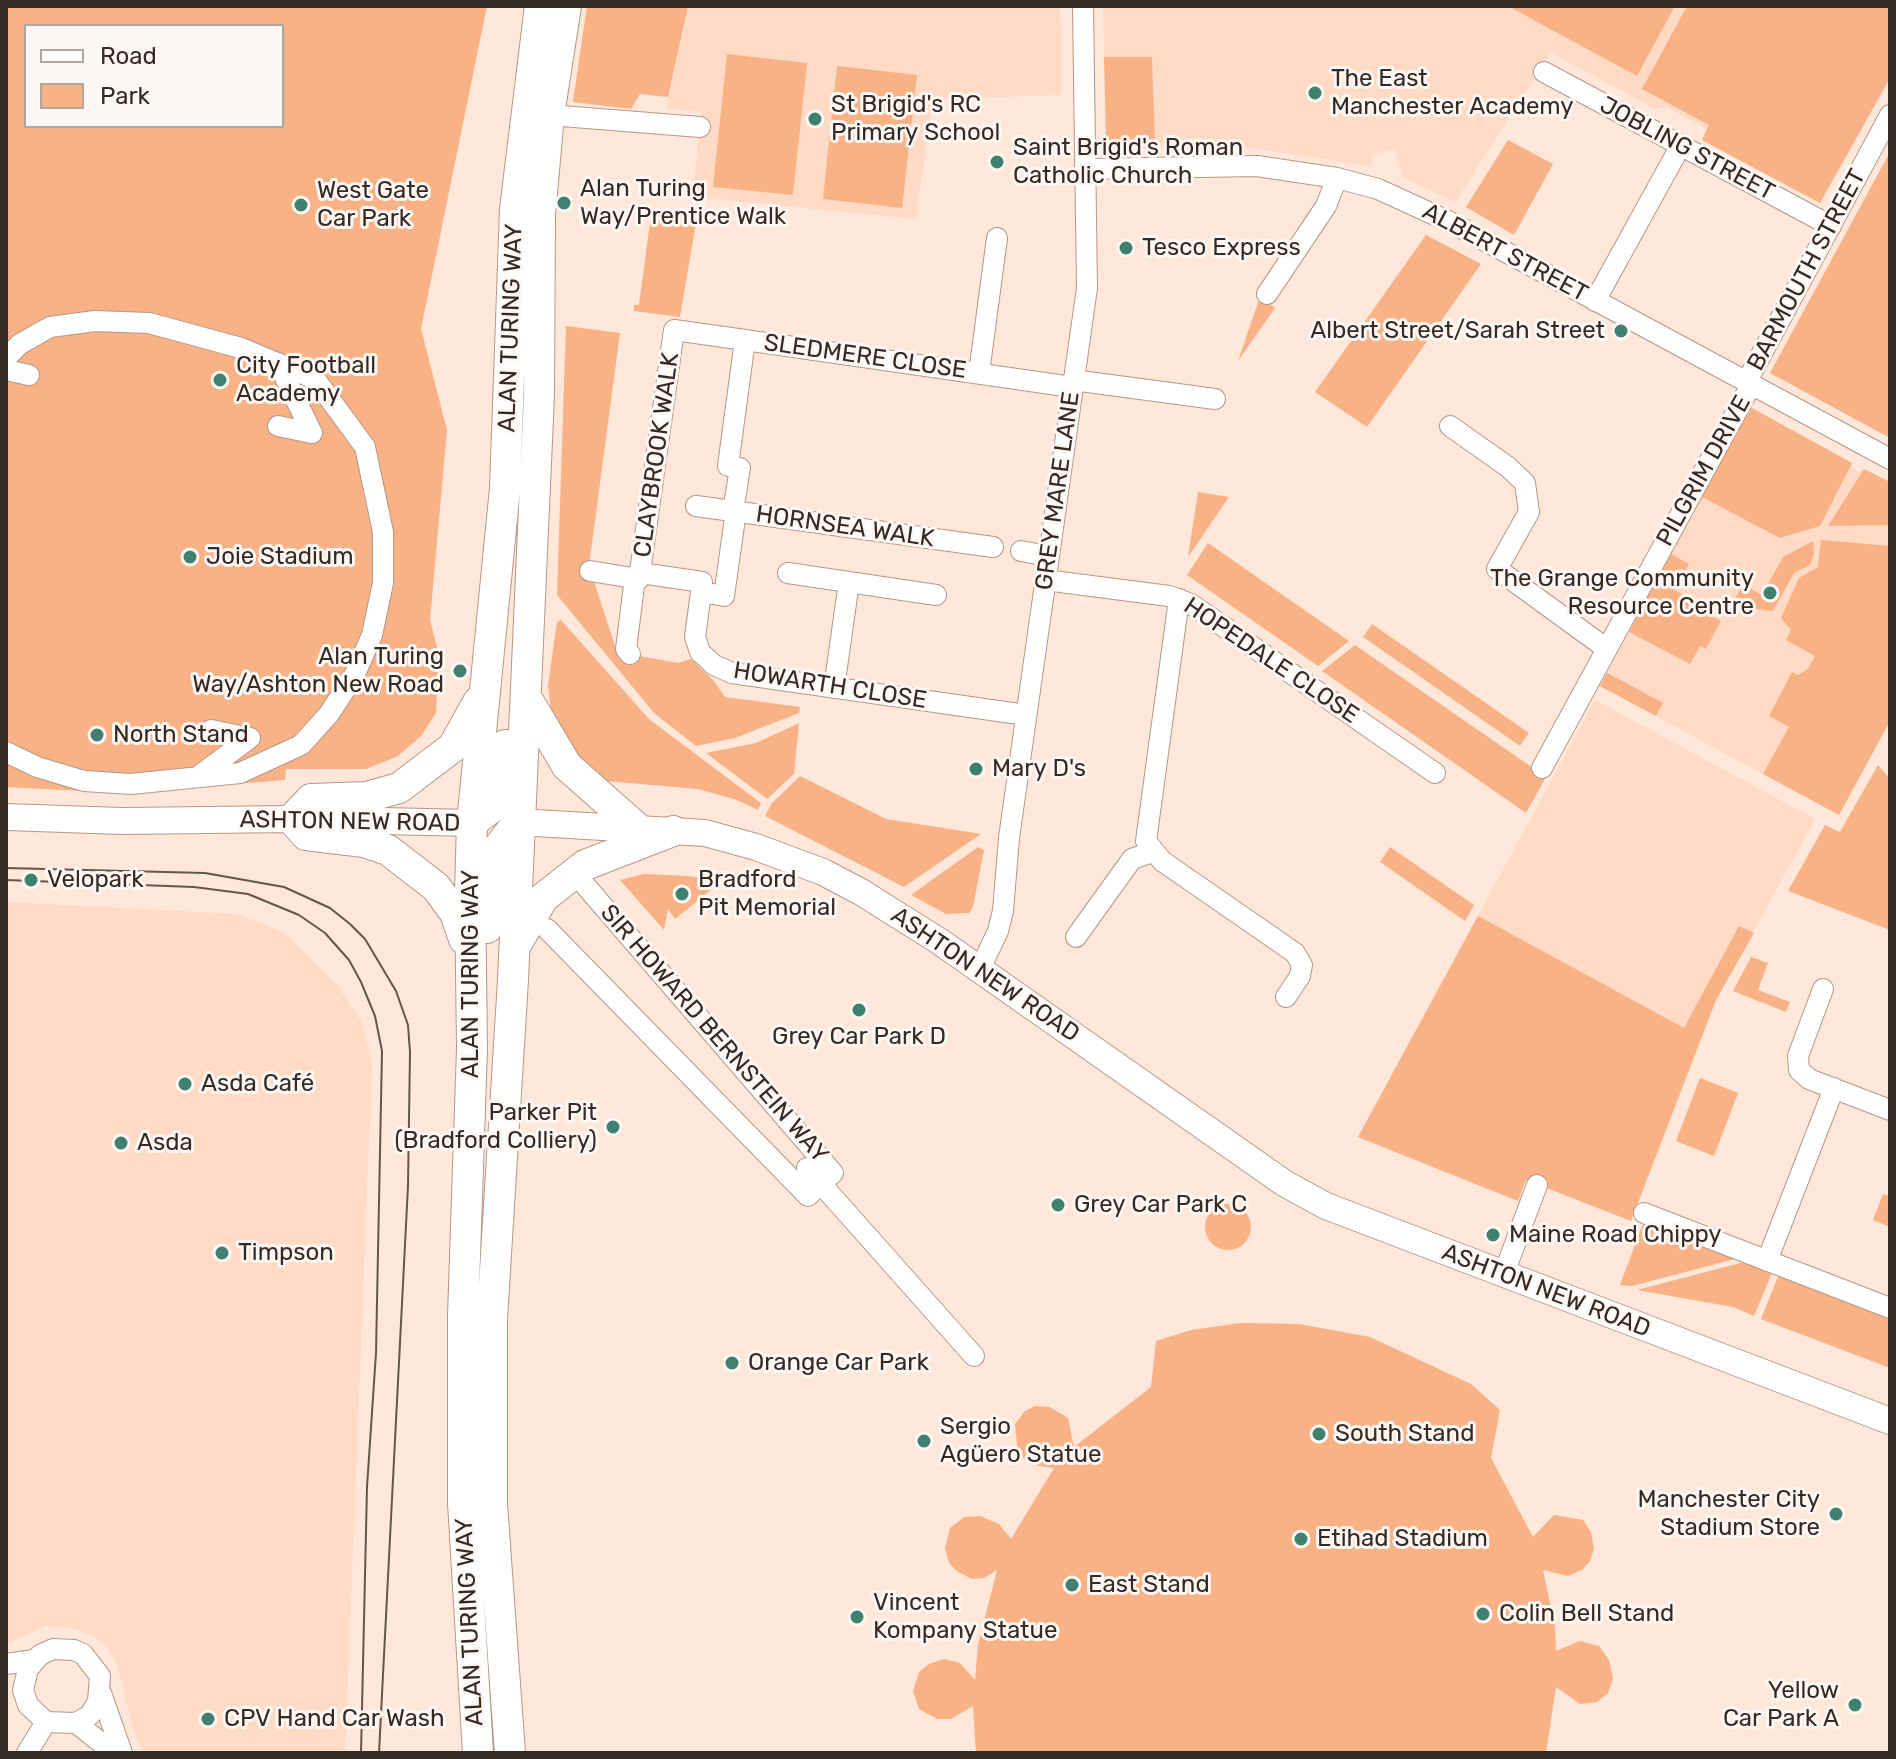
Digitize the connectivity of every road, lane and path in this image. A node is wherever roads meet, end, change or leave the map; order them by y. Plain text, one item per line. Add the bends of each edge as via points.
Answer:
1 (540, 6) edge
2 (566, 6) edge
3 (1083, 6) edge
4 (1544, 72) dead end
5 (549, 115) junction
6 (1890, 115) edge
7 (700, 127) dead end
8 (1681, 145) junction
9 (1086, 169) junction
10 (1337, 178) junction
11 (1831, 226) junction
12 (997, 238) dead end
13 (1267, 294) dead end
14 (1595, 301) junction
15 (745, 340) junction
16 (6, 358) edge
17 (278, 363) junction
18 (6, 370) edge
19 (979, 373) junction
20 (29, 375) dead end
21 (1072, 383) junction
22 (1749, 384) junction
23 (1215, 399) dead end
24 (278, 426) dead end
25 (1450, 426) dead end
26 (1890, 459) edge
27 (696, 506) dead end
28 (533, 508) junction
29 (735, 511) junction
30 (993, 547) dead end
31 (1021, 551) dead end
32 (1048, 556) junction
33 (590, 571) dead end
34 (788, 573) dead end
35 (638, 576) junction
36 (1045, 580) junction
37 (849, 582) junction
38 (701, 592) junction
39 (936, 595) dead end
40 (1179, 599) junction
41 (1607, 649) junction
42 (630, 654) dead end
43 (834, 688) junction
44 (485, 689) junction
45 (525, 695) junction
46 (1026, 715) junction
47 (211, 730) dead end
48 (6, 752) edge
49 (1542, 768) dead end
50 (1435, 773) dead end
51 (200, 775) junction
52 (6, 817) edge
53 (292, 819) junction
54 (518, 822) junction
55 (472, 823) junction
56 (636, 827) junction
57 (673, 831) junction
58 (1152, 852) junction
59 (584, 884) dead end
60 (547, 929) dead end
61 (1076, 937) dead end
62 (515, 948) junction
63 (470, 958) junction
64 (980, 969) junction
65 (1823, 989) dead end
66 (1290, 992) dead end
67 (472, 1048) junction
68 (1834, 1088) junction
69 (1890, 1110) edge
70 (807, 1168) dead end
71 (821, 1184) junction
72 (1537, 1185) dead end
73 (1644, 1213) dead end
74 (1767, 1261) junction
75 (1503, 1276) junction
76 (1890, 1308) edge
77 (974, 1356) dead end
78 (1890, 1421) edge
79 (34, 1660) junction
80 (6, 1664) edge
81 (15, 1687) edge
82 (101, 1693) junction
83 (46, 1722) junction
84 (76, 1723) junction
85 (27, 1753) edge
86 (114, 1753) edge
87 (122, 1753) edge
88 (478, 1753) edge
89 (510, 1753) edge

1 - 44 highway, ALAN TURING WAY via 515,209 505,488
2 - 5 highway, ALAN TURING WAY
3 - 9 street, GREY MARE LANE
4 - 8 street, JOBLING STREET
5 - 7 street
5 - 28 highway, ALAN TURING WAY via 540,215
6 - 11 street, BARMOUTH STREET
8 - 11 street, JOBLING STREET
8 - 14 street
9 - 10 street, ALBERT STREET via 1257,166
9 - 21 street, GREY MARE LANE via 1087,288
10 - 13 street via 1326,206
10 - 14 street, ALBERT STREET via 1432,213
11 - 22 street, BARMOUTH STREET
12 - 19 street
14 - 22 street, ALBERT STREET
15 - 19 street, SLEDMERE CLOSE
15 - 29 street, SLEDMERE CLOSE via 728,466 740,468
15 - 35 street, CLAYBROOK WALK via 674,330
16 - 17 street via 50,327 95,321 149,323 199,334
17 - 24 street via 312,433
17 - 51 street via 315,379 365,447 383,532 383,583 372,635 355,674 301,745 240,773
18 - 20 street
19 - 21 street, SLEDMERE CLOSE
21 - 23 street, SLEDMERE CLOSE
21 - 32 street, GREY MARE LANE
22 - 26 street, ALBERT STREET
22 - 41 street, PILGRIM DRIVE
25 - 41 street via 1525,483 1529,512 1497,569
27 - 29 street, HORNSEA WALK
28 - 45 highway, ALAN TURING WAY
28 - 55 highway via 520,581 503,770 495,805
29 - 30 street, HORNSEA WALK
29 - 38 street, SLEDMERE CLOSE via 724,596
31 - 32 street
32 - 36 street, GREY MARE LANE
33 - 35 street, CLAYBROOK WALK
34 - 37 street
35 - 38 street via 702,582
35 - 42 street via 626,649
36 - 40 street, HOPEDALE CLOSE
36 - 46 street, GREY MARE LANE
37 - 39 street
37 - 43 street
38 - 43 street, HOWARTH CLOSE via 695,637 700,652 714,665 732,673
40 - 50 street, HOPEDALE CLOSE
40 - 58 street via 1145,830
41 - 49 street, PILGRIM DRIVE
43 - 46 street, HOWARTH CLOSE
44 - 53 highway via 453,747 429,768 383,794 311,799
44 - 55 highway, ALAN TURING WAY
45 - 54 highway, ALAN TURING WAY
45 - 56 highway via 567,766
46 - 64 street, GREY MARE LANE via 1003,911
47 - 51 street via 250,738
48 - 51 street via 84,781 143,783
52 - 53 main road, ASHTON NEW ROAD
53 - 55 main road, ASHTON NEW ROAD
53 - 63 highway via 306,835 388,850 432,883 455,913
54 - 55 highway, ASHTON NEW ROAD
54 - 56 main road, ASHTON NEW ROAD
54 - 62 highway, ALAN TURING WAY
54 - 67 highway via 494,853 481,1007
55 - 63 highway, ALAN TURING WAY
56 - 57 main road, ASHTON NEW ROAD
57 - 62 highway via 585,865 543,898
57 - 64 main road, ASHTON NEW ROAD via 705,833 823,872
58 - 61 street via 1132,859
58 - 66 street via 1295,953 1302,965
59 - 71 street, SIR HOWARD BERNSTEIN WAY via 833,1173
60 - 71 street, SIR HOWARD BERNSTEIN WAY via 808,1196
62 - 89 highway, ALAN TURING WAY via 492,1319 492,1504
63 - 67 highway, ALAN TURING WAY
64 - 75 main road, ASHTON NEW ROAD via 1284,1183 1326,1206
65 - 68 street via 1798,1056 1799,1070
67 - 88 highway, ALAN TURING WAY via 463,1503
68 - 69 street
68 - 74 street
70 - 71 street, SIR HOWARD BERNSTEIN WAY
71 - 77 street, SIR HOWARD BERNSTEIN WAY
72 - 75 street
73 - 74 street
74 - 76 street
75 - 78 main road, ASHTON NEW ROAD
79 - 80 street
79 - 81 street
79 - 82 street via 53,1649 83,1654 96,1668
81 - 83 street
82 - 84 street via 90,1715
82 - 87 street
83 - 84 street
83 - 85 street
84 - 86 street

